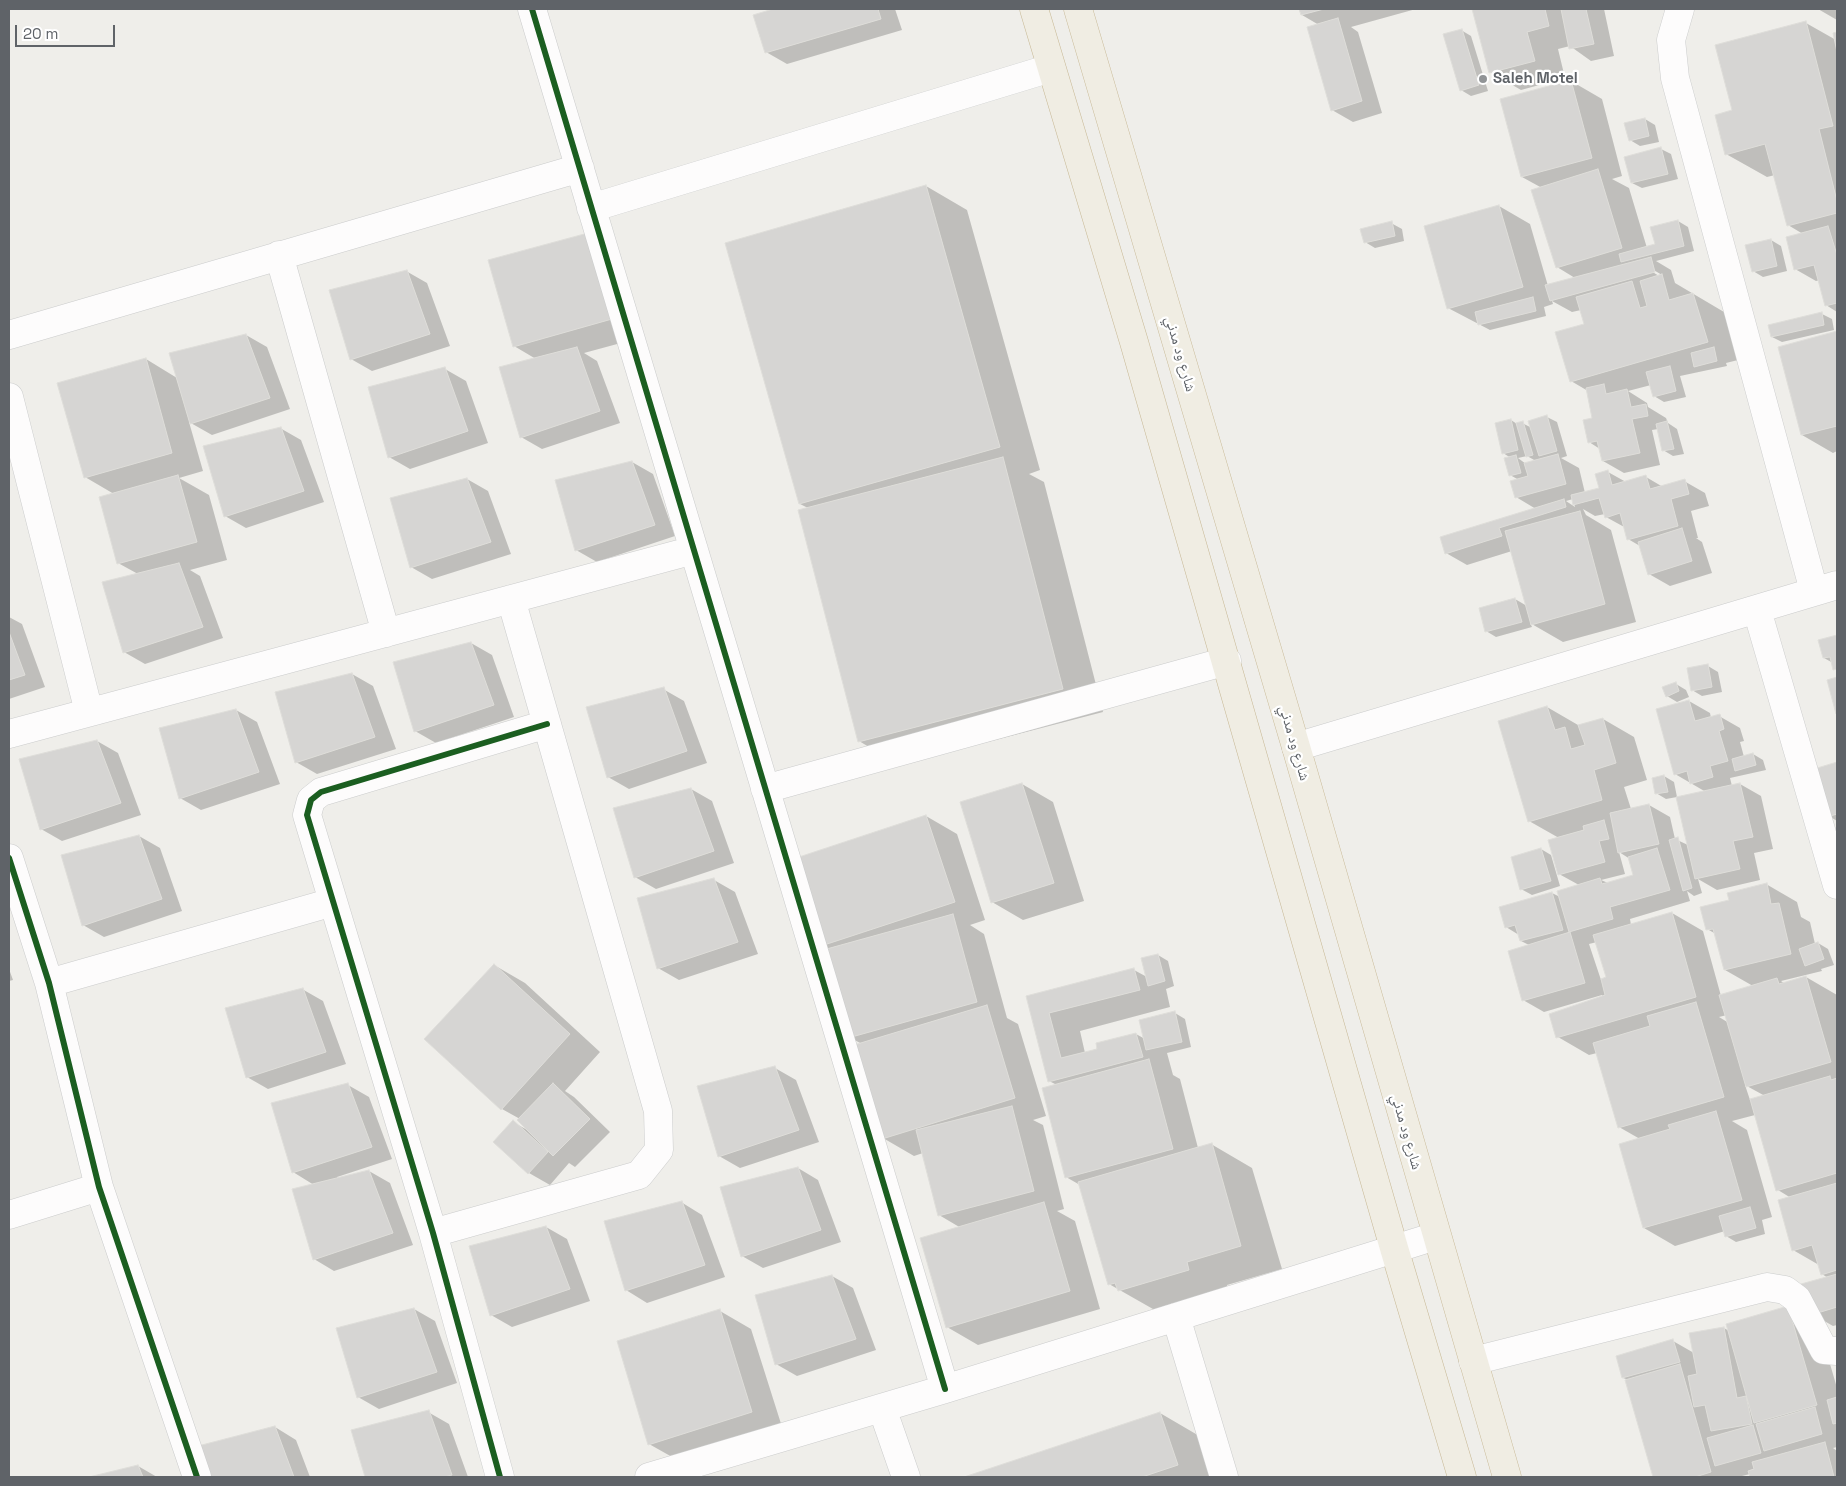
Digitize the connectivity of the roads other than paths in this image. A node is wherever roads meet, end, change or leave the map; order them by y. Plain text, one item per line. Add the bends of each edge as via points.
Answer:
1 (532, 9) edge
2 (1034, 9) edge
3 (1078, 9) edge
4 (1680, 9) edge
5 (1051, 68) junction
6 (580, 168) junction
7 (591, 208) junction
8 (279, 255) junction
9 (9, 335) edge
10 (9, 397) edge
11 (694, 550) junction
12 (1826, 588) edge
13 (511, 599) junction
14 (1758, 610) junction
15 (386, 633) junction
16 (1226, 661) junction
17 (89, 712) junction
18 (547, 724) junction
19 (9, 734) edge
20 (1296, 747) junction
21 (765, 789) junction
22 (9, 858) edge
23 (1837, 885) edge
24 (333, 902) junction
25 (49, 983) junction
26 (99, 1187) junction
27 (9, 1215) edge
28 (434, 1233) junction
29 (1436, 1236) junction
30 (1394, 1248) junction
31 (1176, 1317) junction
32 (1837, 1351) edge
33 (1473, 1361) junction
34 (945, 1389) junction
35 (882, 1408) junction
36 (197, 1477) edge
37 (500, 1477) edge
38 (649, 1477) edge
39 (906, 1477) edge
40 (1224, 1477) edge
41 (1462, 1477) edge
42 (1507, 1477) edge

1 - 6 street
2 - 5 highway
3 - 20 highway, شارع ود مدني
4 - 12 street via 1671,40 1676,78
5 - 7 street
5 - 16 highway
6 - 7 street
6 - 8 street
7 - 11 street
8 - 9 street
8 - 15 street
10 - 17 street
11 - 13 street
11 - 21 street
12 - 14 street
13 - 15 street
13 - 18 street
14 - 20 street
14 - 23 street
15 - 17 street
16 - 21 street
16 - 30 highway
17 - 19 street
18 - 24 street via 321,792 311,800 307,815
18 - 28 street via 658,1111 659,1150 639,1175
20 - 29 highway, شارع ود مدني
21 - 34 street
22 - 25 street
24 - 25 street
24 - 28 street
25 - 26 street
26 - 27 street
26 - 36 street
28 - 37 street
29 - 30 street
29 - 33 highway, شارع ود مدني
30 - 31 street
30 - 41 highway
31 - 34 street
31 - 40 street
32 - 33 street via 1824,1350 1798,1299 1785,1290 1767,1287
33 - 42 highway, شارع ود مدني
34 - 35 street
35 - 38 street
35 - 39 street

